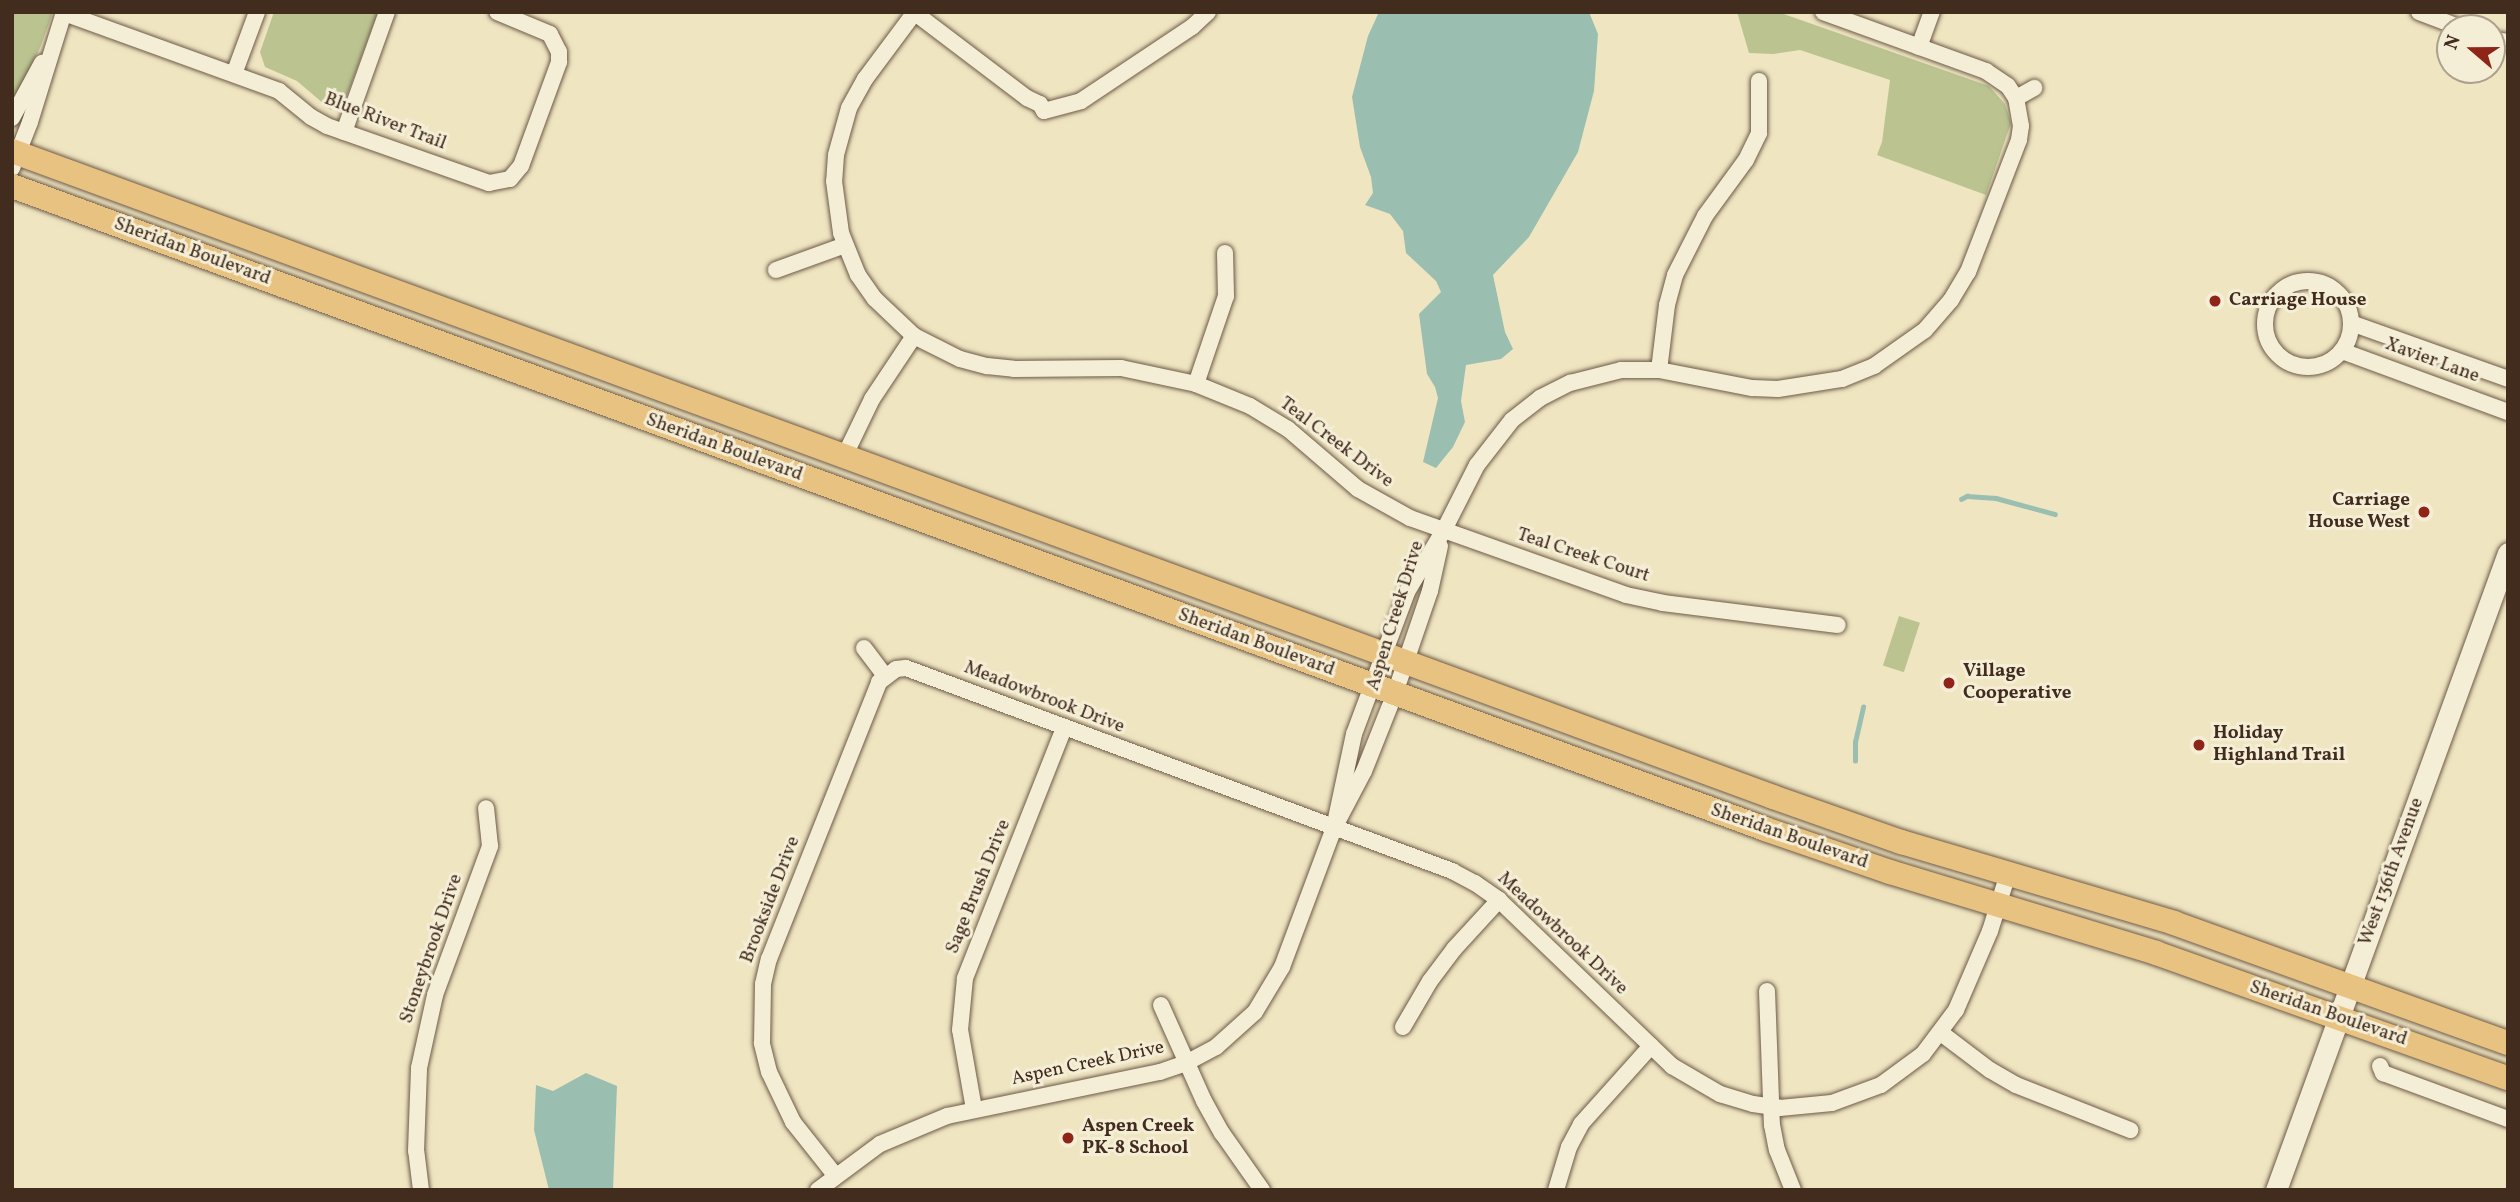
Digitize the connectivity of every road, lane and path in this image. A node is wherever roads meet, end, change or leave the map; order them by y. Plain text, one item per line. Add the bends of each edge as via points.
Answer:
1 (257, 12) edge
2 (387, 12) edge
3 (497, 12) edge
4 (1208, 12) edge
5 (1823, 12) edge
6 (1931, 12) edge
7 (2419, 12) edge
8 (64, 13) edge
9 (915, 13) edge
10 (2436, 18) edge
11 (52, 47) junction
12 (1919, 47) junction
13 (234, 75) junction
14 (1759, 81) dead end
15 (2034, 88) dead end
16 (2016, 98) junction
17 (12, 118) edge
18 (344, 132) junction
19 (14, 157) edge
20 (12, 186) edge
21 (845, 245) junction
22 (1225, 253) dead end
23 (776, 270) dead end
24 (2351, 323) junction
25 (914, 336) junction
26 (2342, 351) junction
27 (1659, 370) junction
28 (2508, 379) edge
29 (1196, 384) junction
30 (2508, 412) edge
31 (844, 457) junction
32 (1444, 530) junction
33 (2508, 553) edge
34 (1838, 625) dead end
35 (864, 648) dead end
36 (1395, 659) junction
37 (884, 675) junction
38 (1384, 689) junction
39 (1064, 727) junction
40 (486, 808) dead end
41 (1334, 828) junction
42 (2008, 874) junction
43 (1499, 900) junction
44 (1998, 905) junction
45 (2350, 985) junction
46 (1767, 991) dead end
47 (1161, 1005) dead end
48 (2339, 1019) junction
49 (1403, 1027) dead end
50 (1941, 1033) junction
51 (2508, 1042) edge
52 (1651, 1046) junction
53 (1186, 1063) junction
54 (2380, 1066) dead end
55 (2508, 1078) edge
56 (1771, 1107) junction
57 (974, 1109) junction
58 (2508, 1119) edge
59 (2130, 1130) dead end
60 (835, 1175) junction
61 (421, 1190) edge
62 (818, 1190) edge
63 (1262, 1190) edge
64 (1556, 1190) edge
65 (1793, 1190) edge
66 (2276, 1190) edge

1 - 13 street
2 - 18 street
3 - 18 street, Blue River Trail via 555,30 559,52 519,179 489,183
4 - 9 street via 1081,102 1044,111
5 - 12 street
6 - 12 street
7 - 10 street
8 - 11 street
8 - 13 street, Blue River Trail
9 - 21 street, Teal Creek Drive via 864,79 841,133 834,181
11 - 17 street
11 - 19 street
12 - 16 street via 1996,76
13 - 18 street, Blue River Trail via 279,91 311,117
14 - 27 street via 1759,133 1695,234 1675,275
15 - 16 street
16 - 27 street, Aspen Creek Drive via 2019,140 1968,272 1938,316 1899,351 1842,379 1798,388 1752,388
19 - 31 main road, Sheridan Boulevard
20 - 38 main road, Sheridan Boulevard
21 - 23 street
21 - 25 street, Teal Creek Drive via 875,299
22 - 29 street via 1226,296
24 - 26 street
24 - 26 street via 2343,299 2323,284 2301,281 2278,292 2270,304 2266,332 2279,356 2305,367 2332,360
24 - 28 street, Xavier Lane
25 - 29 street, Teal Creek Drive via 960,359 987,366 1121,368
25 - 31 street via 872,399
26 - 30 street, Xavier Lane
27 - 32 street, Aspen Creek Drive via 1594,375 1529,406 1492,442
29 - 32 street, Teal Creek Drive via 1250,406 1288,429 1378,503
31 - 36 main road, Sheridan Boulevard
32 - 34 street, Teal Creek Court via 1626,595
32 - 36 street, Aspen Creek Drive via 1430,591
32 - 36 street, Aspen Creek Drive via 1408,592
33 - 45 main road, West 136th Avenue
35 - 37 street
36 - 38 street, Aspen Creek Drive
36 - 38 street, Aspen Creek Drive
36 - 42 main road, Sheridan Boulevard via 1888,837
37 - 39 street, Meadowbrook Drive via 906,668
37 - 60 street, Brookside Drive via 769,959 763,985 761,1024 769,1072 793,1122
38 - 41 street, Aspen Creek Drive via 1364,771
38 - 41 street, Aspen Creek Drive via 1354,734
38 - 44 main road, Sheridan Boulevard via 1765,829
39 - 41 street, Meadowbrook Drive
39 - 57 street, Sage Brush Drive via 965,978 960,1030
40 - 61 street, Stoneybrook Drive via 490,846 435,995 419,1068 416,1140
41 - 43 street, Meadowbrook Drive via 1452,871
41 - 53 street, Aspen Creek Drive via 1270,990 1236,1030
42 - 44 street, Meadowbrook Drive
42 - 45 main road, Sheridan Boulevard via 2174,923
43 - 49 street via 1454,949
43 - 52 street, Meadowbrook Drive
44 - 48 main road, Sheridan Boulevard via 2156,953
44 - 50 street, Meadowbrook Drive via 1956,1010
45 - 48 main road, West 136th Avenue
45 - 51 main road, Sheridan Boulevard
46 - 56 street
47 - 53 street
48 - 55 main road, Sheridan Boulevard
48 - 66 main road, West 136th Avenue
50 - 56 street, Meadowbrook Drive via 1900,1073 1857,1096 1806,1107
50 - 59 street via 2016,1085
52 - 56 street, Meadowbrook Drive via 1693,1081 1720,1094
52 - 64 street via 1581,1124
53 - 57 street, Aspen Creek Drive
53 - 63 street via 1222,1133
54 - 58 street, Sheridan Boulevard via 2383,1073
56 - 65 street via 1777,1150
57 - 60 street, Aspen Creek Drive via 880,1144
60 - 62 street, Aspen Creek Drive

